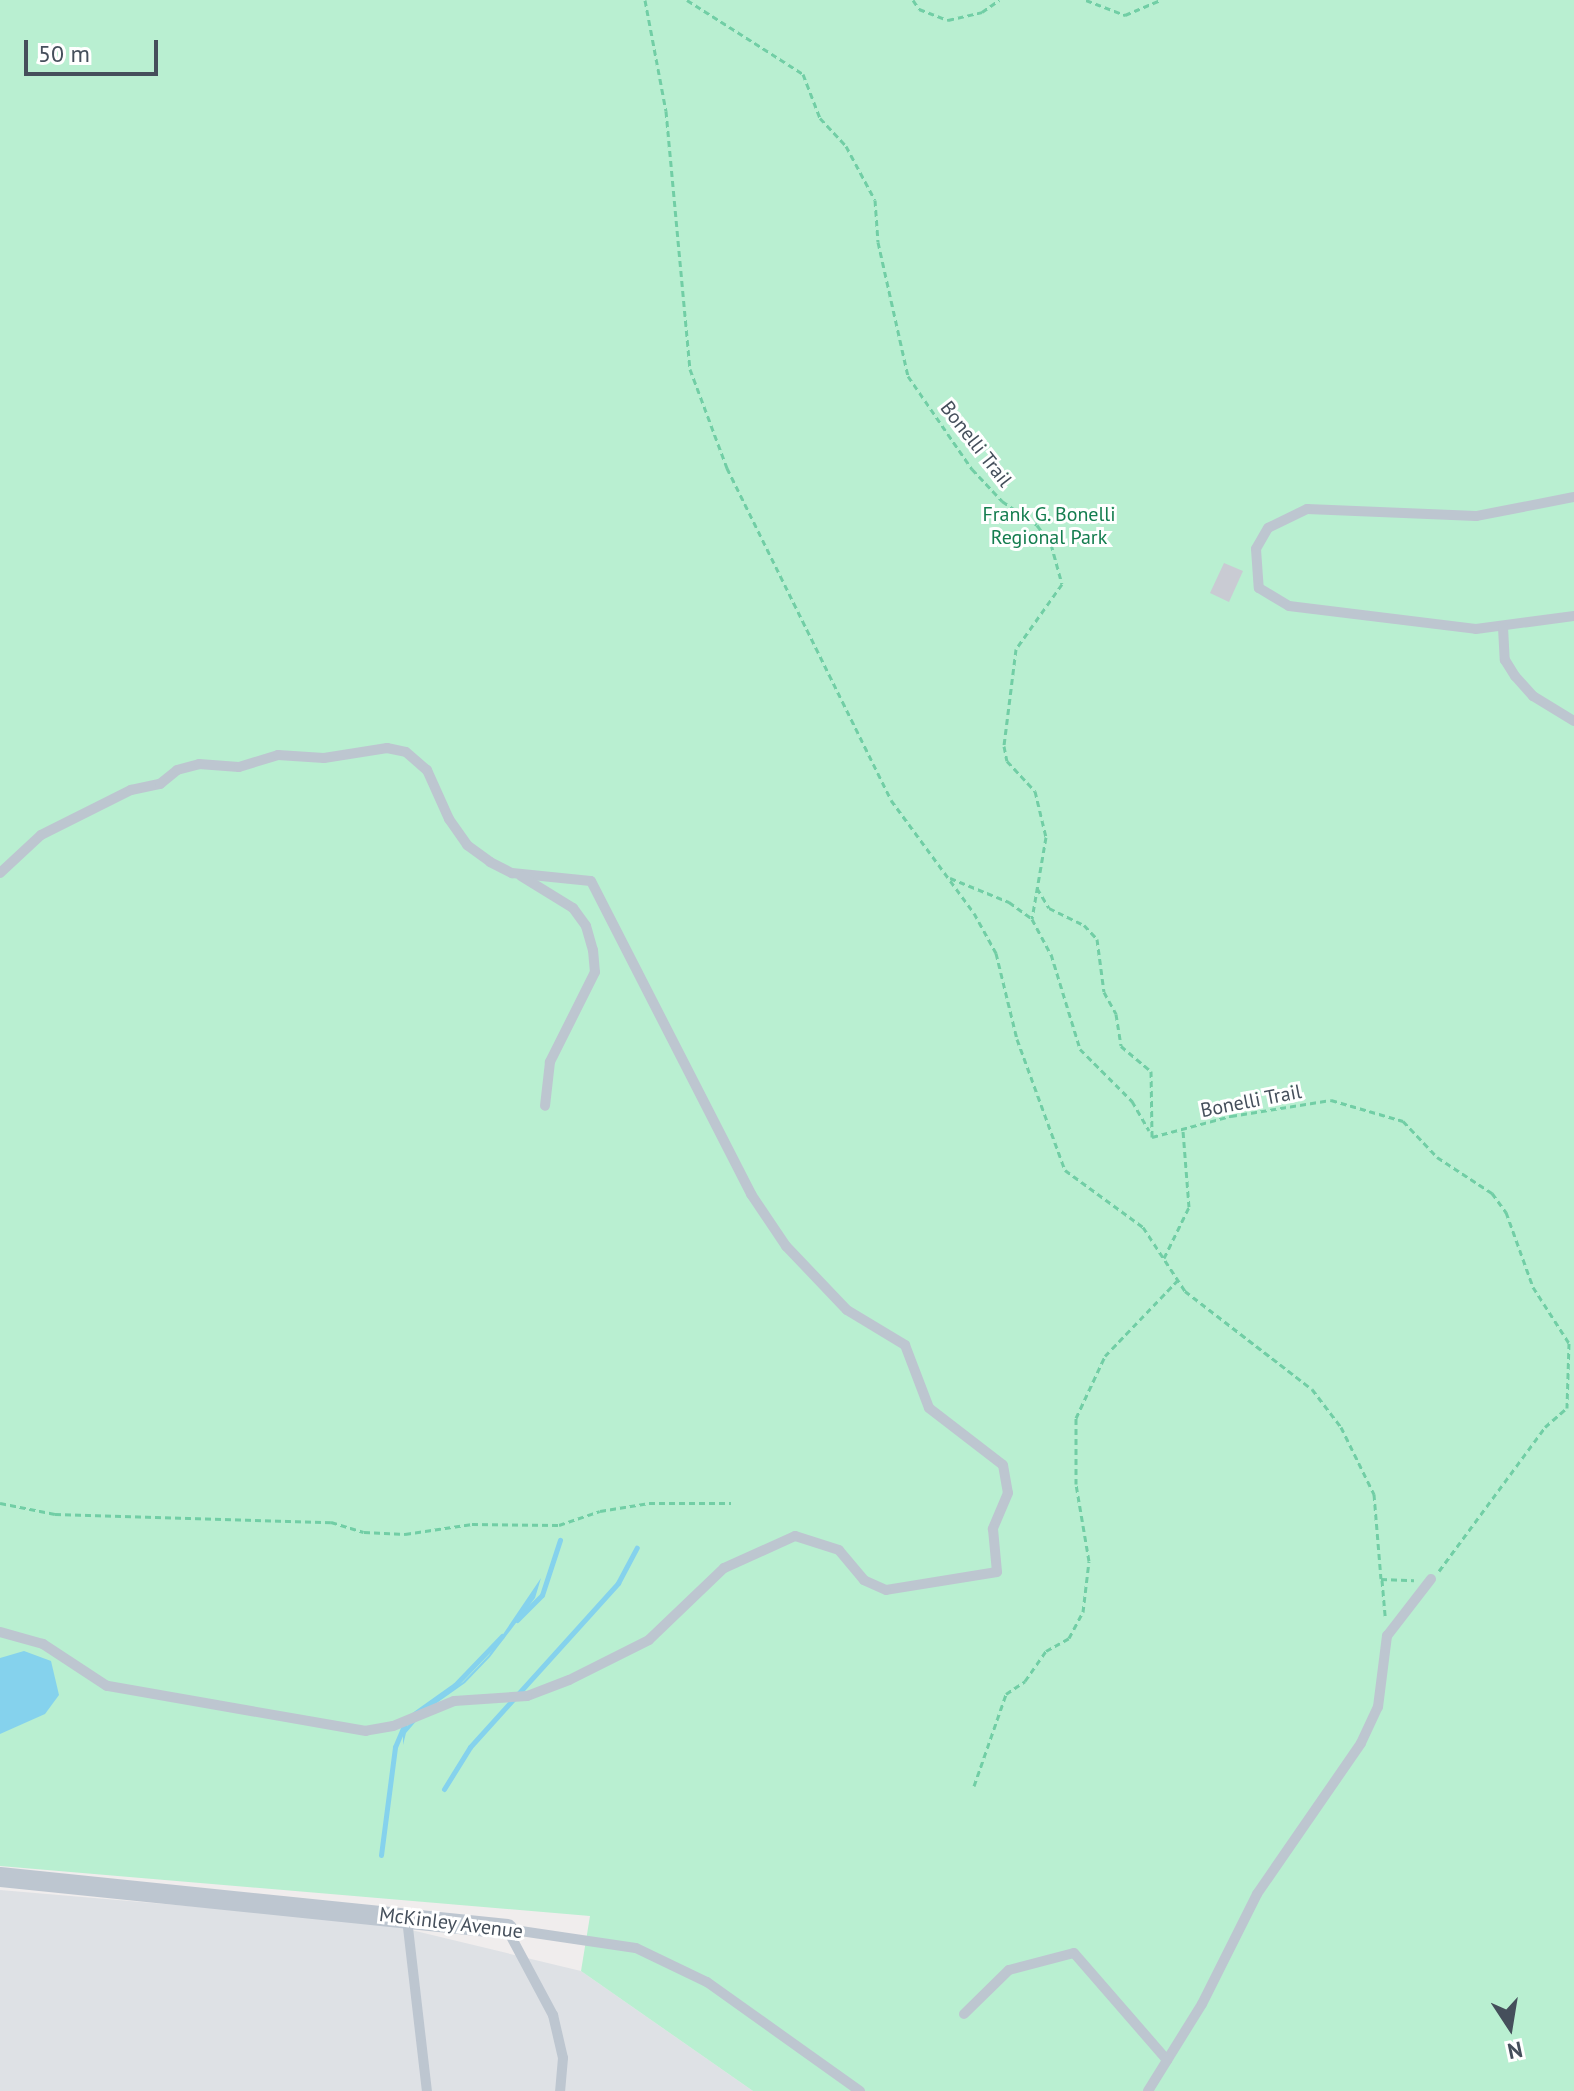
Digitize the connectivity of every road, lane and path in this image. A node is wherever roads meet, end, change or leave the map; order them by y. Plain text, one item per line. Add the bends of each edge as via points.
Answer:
1 (645, 0) edge
2 (687, 0) edge
3 (913, 0) edge
4 (999, 0) edge
5 (1086, 0) edge
6 (1161, 0) edge
7 (1574, 497) edge
8 (1574, 616) edge
9 (1503, 627) junction
10 (1574, 721) edge
11 (0, 873) edge
12 (512, 873) junction
13 (949, 878) junction
14 (1036, 887) junction
15 (1032, 919) junction
16 (545, 1106) dead end
17 (1149, 1130) junction
18 (1183, 1130) junction
19 (1164, 1258) junction
20 (1178, 1280) junction
21 (1567, 1408) junction
22 (1574, 1409) edge
23 (0, 1503) edge
24 (731, 1503) dead end
25 (1381, 1579) junction
26 (1431, 1579) junction
27 (0, 1632) edge
28 (1387, 1636) junction
29 (974, 1786) dead end
30 (0, 1877) edge
31 (407, 1917) junction
32 (507, 1929) junction
33 (964, 2014) dead end
34 (1167, 2060) junction
35 (561, 2088) edge
36 (427, 2091) edge
37 (575, 2091) edge
38 (860, 2091) edge
39 (1148, 2091) edge

1 - 13 path via 666,111 690,369 727,468 891,800
2 - 14 path, Bonelli Trail via 803,74 820,118 846,146 875,200 878,242 908,376 978,477 1037,525 1051,544 1062,584 1016,649 1004,746 1007,761 1035,791 1046,837 1046,861
3 - 4 path via 919,9 948,20 982,12
5 - 6 path via 1125,15
7 - 9 lane via 1476,516 1307,509 1268,528 1256,549 1259,588 1289,606 1425,626
8 - 9 lane
9 - 10 lane via 1505,660 1515,676 1533,696
11 - 12 lane via 41,835 131,790 160,784 177,770 199,764 239,767 278,755 324,758 387,748 406,752 427,770 467,845
12 - 16 lane via 573,908 593,950 595,972 550,1062
12 - 27 lane via 591,881 751,1194 786,1246 847,1310 905,1345 929,1408 1003,1465 1008,1493 992,1541 997,1572 886,1590 864,1580 839,1550 795,1536 724,1568 649,1640 569,1680 527,1696 454,1701 366,1731 107,1686 43,1644
13 - 15 path via 1009,902
13 - 19 path via 996,953 1017,1039 1065,1170 1143,1227
14 - 15 path
14 - 17 path via 1049,908 1084,925 1097,939 1104,992 1116,1014 1121,1046 1151,1071
15 - 17 path via 1051,954 1080,1049 1132,1101
17 - 18 path, Bonelli Trail via 1157,1138
18 - 19 path via 1189,1207
18 - 21 path, Bonelli Trail via 1324,1100 1409,1125 1429,1150 1482,1184 1506,1212 1533,1287 1569,1343
19 - 20 path
20 - 25 path via 1185,1291 1312,1389 1341,1427 1374,1494
20 - 29 path via 1105,1356 1076,1418 1076,1484 1089,1561 1083,1612 1069,1638 1046,1651 1025,1681 1006,1694
21 - 22 path
21 - 26 path via 1545,1427
23 - 24 path via 55,1514 331,1522 364,1532 405,1534 472,1524 559,1525 649,1503
25 - 26 path
25 - 28 path
26 - 28 lane
28 - 34 lane via 1378,1707 1361,1743 1257,1894 1202,2004
30 - 31 street, McKinley Avenue
31 - 32 street, McKinley Avenue
31 - 36 lane via 405,1940
32 - 35 lane via 553,2015 563,2058
32 - 38 lane, McKinley Avenue via 636,1948 707,1982
33 - 34 lane via 1009,1970 1074,1953
34 - 39 lane
35 - 37 lane

